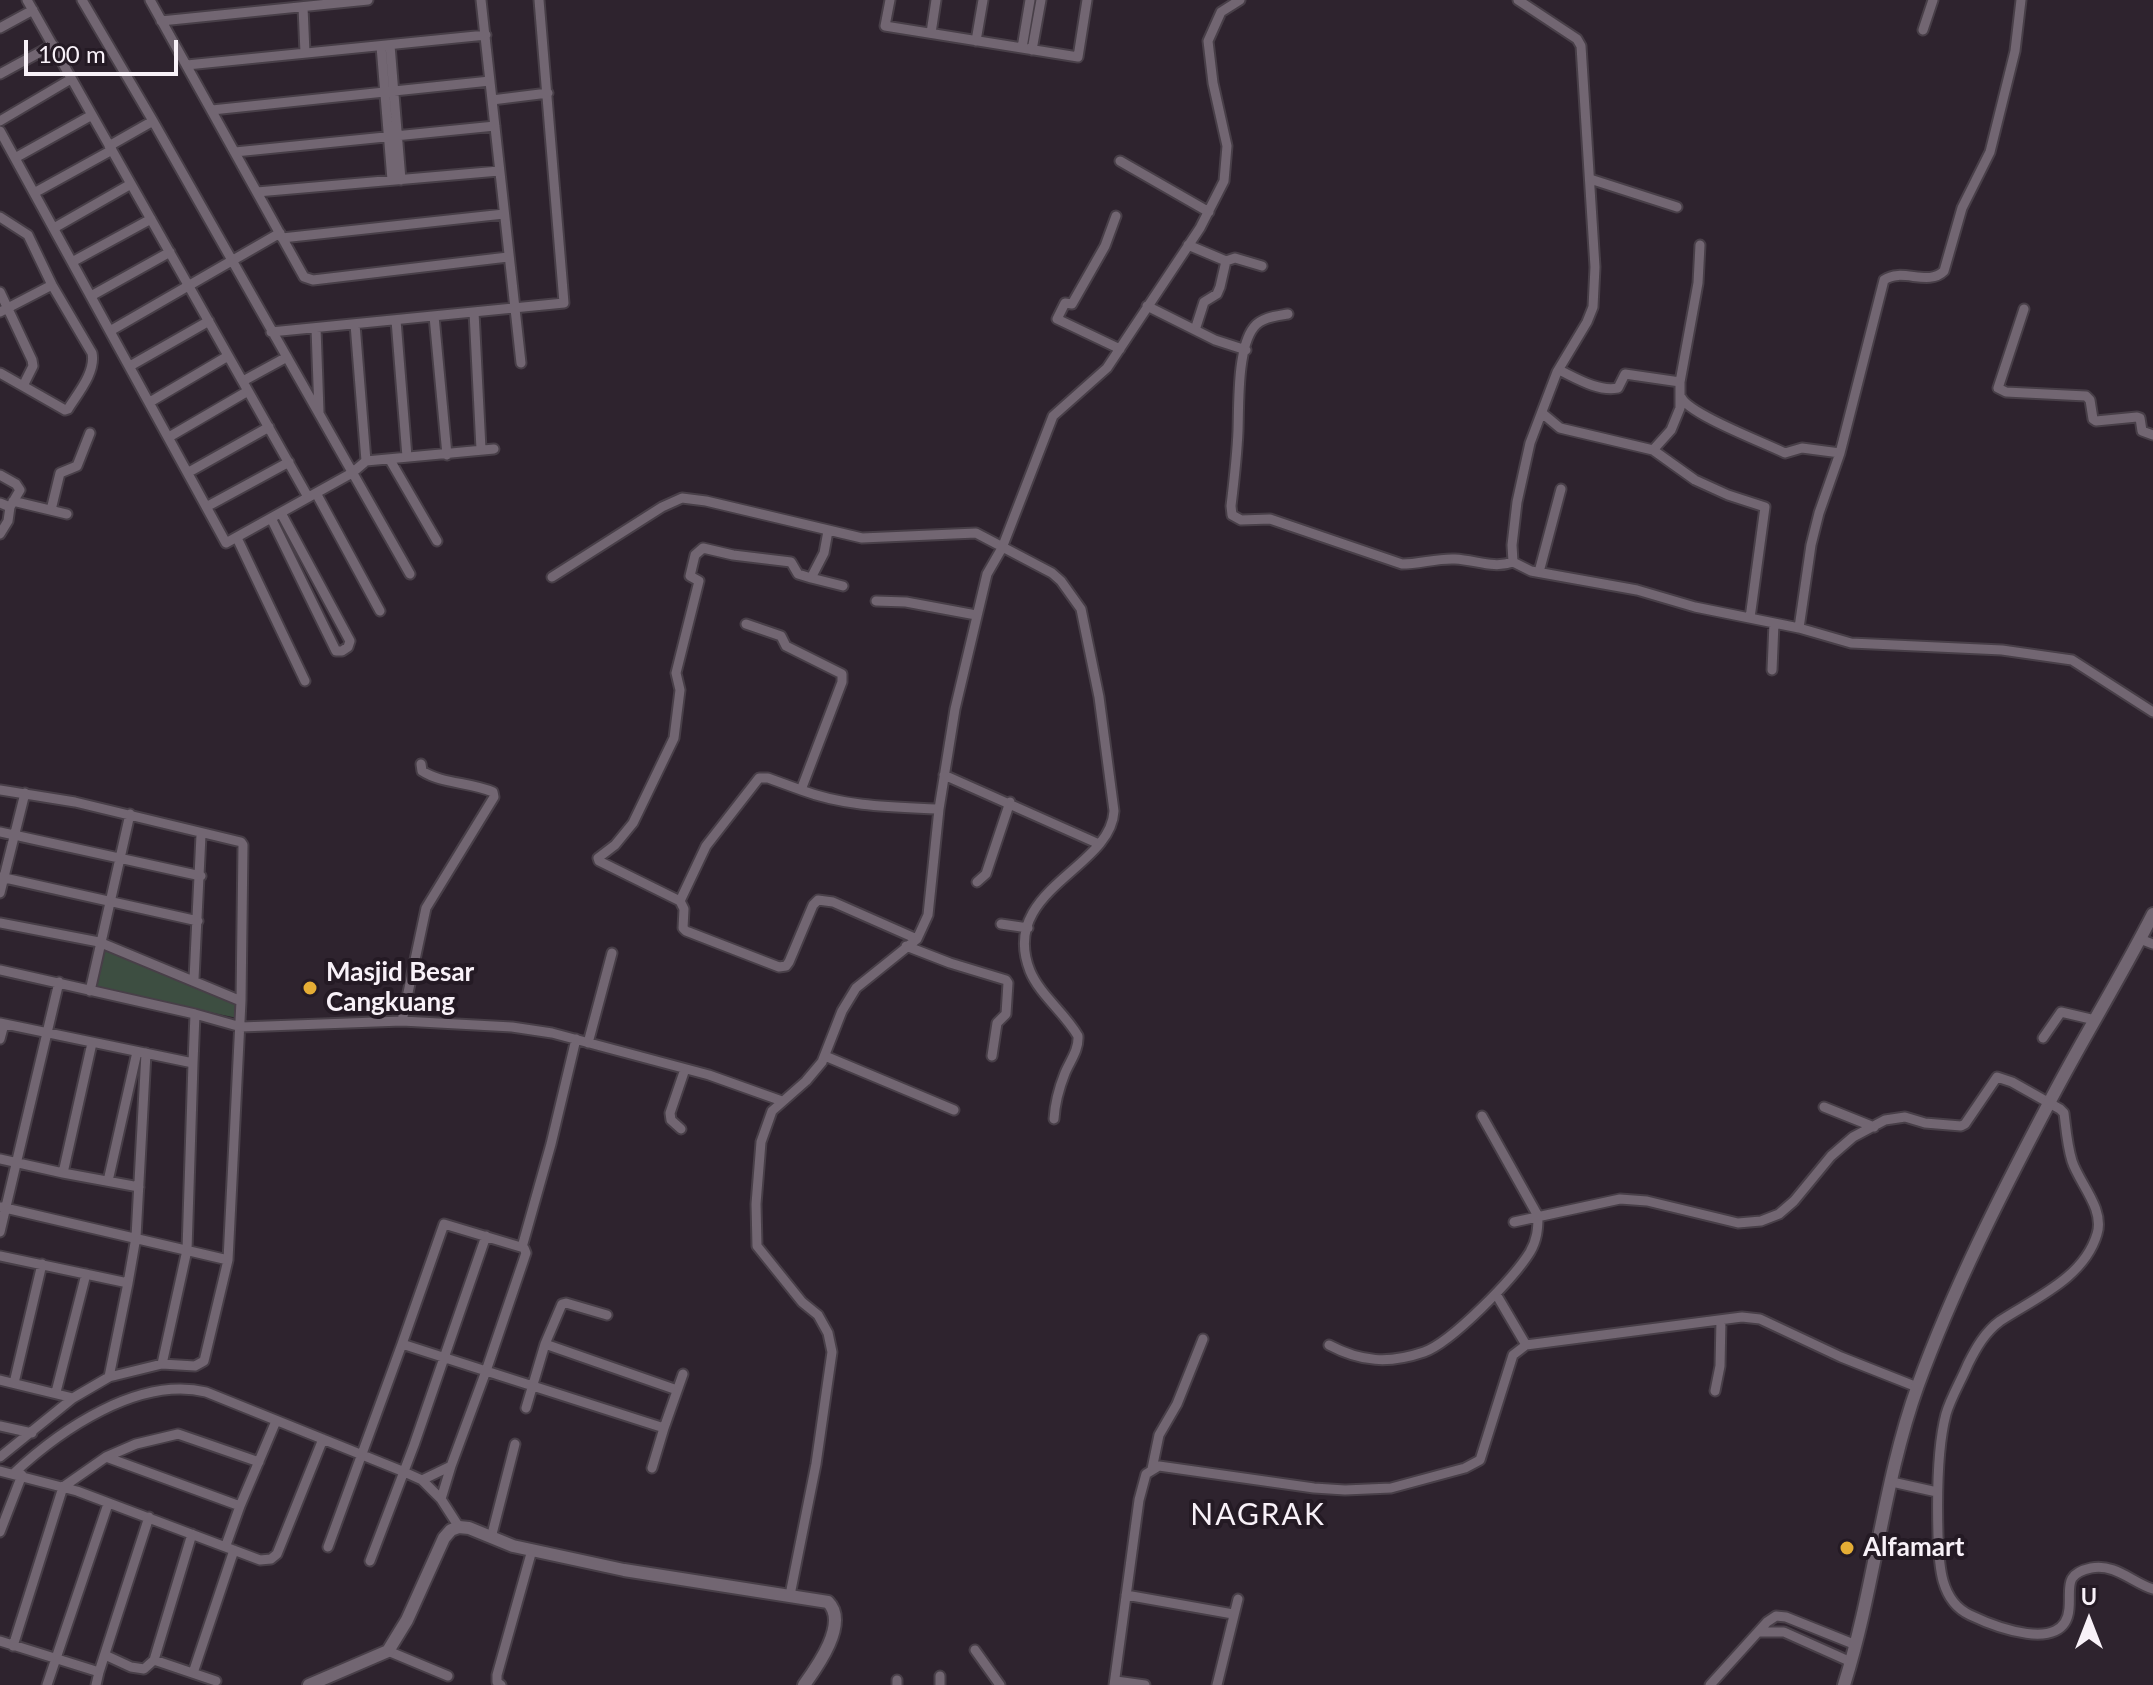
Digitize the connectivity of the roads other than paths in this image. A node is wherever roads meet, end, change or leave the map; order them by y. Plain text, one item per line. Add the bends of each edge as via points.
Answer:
1 (27, 0) edge
2 (82, 0) edge
3 (150, 0) edge
4 (368, 0) edge
5 (481, 0) edge
6 (539, 0) edge
7 (890, 0) edge
8 (936, 0) edge
9 (983, 0) edge
10 (1030, 0) edge
11 (1041, 0) edge
12 (1087, 0) edge
13 (1219, 0) edge
14 (1240, 0) edge
15 (1518, 0) edge
16 (1933, 0) edge
17 (2021, 0) edge
18 (1229, 6) junction
19 (303, 7) junction
20 (33, 10) junction
21 (161, 21) junction
22 (0, 28) edge
23 (1923, 30) dead end
24 (931, 33) junction
25 (486, 35) junction
26 (976, 41) junction
27 (53, 45) junction
28 (385, 45) junction
29 (1027, 49) junction
30 (305, 53) junction
31 (187, 65) junction
32 (0, 74) edge
33 (71, 79) junction
34 (490, 81) junction
35 (389, 92) junction
36 (548, 93) junction
37 (492, 100) junction
38 (212, 110) junction
39 (92, 115) junction
40 (0, 121) edge
41 (153, 121) junction
42 (495, 126) junction
43 (0, 131) edge
44 (393, 137) junction
45 (110, 148) junction
46 (235, 152) junction
47 (15, 158) junction
48 (1120, 161) dead end
49 (499, 171) junction
50 (1590, 179) junction
51 (397, 180) junction
52 (131, 184) junction
53 (257, 192) junction
54 (34, 193) junction
55 (1677, 207) dead end
56 (1209, 212) junction
57 (504, 214) junction
58 (1116, 216) dead end
59 (0, 217) edge
60 (151, 219) junction
61 (54, 228) junction
62 (281, 235) junction
63 (1188, 245) junction
64 (1700, 245) dead end
65 (170, 252) junction
66 (508, 257) junction
67 (232, 260) junction
68 (1226, 261) junction
69 (72, 262) junction
70 (1262, 266) dead end
71 (52, 285) junction
72 (188, 286) junction
73 (0, 292) edge
74 (91, 296) junction
75 (1147, 306) junction
76 (514, 308) junction
77 (2024, 309) dead end
78 (4, 310) edge
79 (474, 312) junction
80 (1288, 314) dead end
81 (434, 316) junction
82 (396, 320) junction
83 (209, 321) junction
84 (355, 324) junction
85 (316, 328) junction
86 (1195, 330) junction
87 (110, 331) junction
88 (271, 332) junction
89 (1120, 349) junction
90 (1246, 350) junction
91 (228, 356) junction
92 (287, 357) junction
93 (521, 363) dead end
94 (130, 366) junction
95 (1559, 370) junction
96 (0, 373) edge
97 (243, 381) junction
98 (1680, 382) junction
99 (23, 386) junction
100 (248, 391) junction
101 (1681, 397) junction
102 (150, 402) junction
103 (1542, 413) junction
104 (319, 414) junction
105 (269, 427) junction
106 (90, 433) dead end
107 (2153, 435) edge
108 (169, 437) junction
109 (481, 449) junction
110 (494, 449) dead end
111 (1653, 450) junction
112 (1840, 453) junction
113 (447, 455) junction
114 (407, 457) junction
115 (390, 460) junction
116 (366, 461) junction
117 (289, 462) junction
118 (189, 472) junction
119 (352, 473) junction
120 (0, 475) edge
121 (1561, 489) dead end
122 (312, 495) junction
123 (8, 504) edge
124 (208, 506) junction
125 (51, 510) junction
126 (67, 514) dead end
127 (276, 516) junction
128 (828, 531) junction
129 (0, 534) edge
130 (237, 538) junction
131 (437, 541) dead end
132 (1002, 548) junction
133 (1513, 562) junction
134 (1539, 572) junction
135 (410, 574) dead end
136 (552, 577) dead end
137 (811, 578) junction
138 (843, 586) dead end
139 (876, 601) dead end
140 (380, 611) dead end
141 (976, 615) junction
142 (1750, 618) junction
143 (1774, 623) junction
144 (746, 624) dead end
145 (1799, 628) junction
146 (1772, 670) dead end
147 (305, 681) dead end
148 (2153, 712) edge
149 (421, 764) dead end
150 (944, 775) junction
151 (0, 790) edge
152 (801, 790) junction
153 (25, 793) junction
154 (1010, 802) junction
155 (939, 809) junction
156 (130, 814) junction
157 (0, 832) edge
158 (201, 835) junction
159 (14, 836) junction
160 (1099, 844) junction
161 (120, 858) junction
162 (201, 876) junction
163 (2, 877) edge
164 (977, 882) dead end
165 (0, 893) edge
166 (111, 901) junction
167 (680, 901) junction
168 (2153, 914) edge
169 (198, 921) junction
170 (0, 923) edge
171 (1001, 924) dead end
172 (1028, 928) junction
173 (917, 939) junction
174 (99, 942) junction
175 (2147, 942) edge
176 (906, 946) junction
177 (612, 953) dead end
178 (0, 970) edge
179 (194, 979) junction
180 (59, 982) junction
181 (90, 991) junction
182 (241, 1001) junction
183 (195, 1014) junction
184 (2095, 1020) junction
185 (402, 1021) junction
186 (2, 1023) edge
187 (241, 1027) junction
188 (45, 1033) junction
189 (2043, 1038) dead end
190 (0, 1039) edge
191 (576, 1039) junction
192 (92, 1043) junction
193 (588, 1043) junction
194 (141, 1053) junction
195 (825, 1056) junction
196 (992, 1056) dead end
197 (193, 1063) junction
198 (685, 1069) junction
199 (782, 1101) junction
200 (2048, 1104) junction
201 (1824, 1107) dead end
202 (954, 1110) dead end
203 (1482, 1116) dead end
204 (1054, 1119) dead end
205 (1874, 1127) junction
206 (681, 1129) dead end
207 (0, 1159) edge
208 (16, 1163) junction
209 (63, 1173) junction
210 (108, 1181) junction
211 (139, 1187) junction
212 (3, 1208) edge
213 (1538, 1216) junction
214 (1514, 1222) dead end
215 (0, 1232) edge
216 (486, 1236) junction
217 (136, 1237) junction
218 (522, 1247) junction
219 (187, 1250) junction
220 (0, 1256) edge
221 (228, 1260) junction
222 (42, 1264) junction
223 (86, 1274) junction
224 (128, 1283) junction
225 (1496, 1294) junction
226 (607, 1315) dead end
227 (1721, 1320) junction
228 (1203, 1339) dead end
229 (402, 1344) junction
230 (545, 1344) junction
231 (1329, 1345) dead end
232 (1526, 1345) junction
233 (444, 1359) junction
234 (162, 1364) junction
235 (486, 1371) junction
236 (683, 1374) dead end
237 (109, 1377) junction
238 (0, 1380) edge
239 (14, 1383) junction
240 (532, 1385) junction
241 (1917, 1387) junction
242 (677, 1390) junction
243 (1715, 1391) dead end
244 (56, 1392) junction
245 (73, 1398) junction
246 (526, 1408) dead end
247 (276, 1421) junction
248 (0, 1426) edge
249 (664, 1428) junction
250 (32, 1433) junction
251 (323, 1439) junction
252 (515, 1444) dead end
253 (363, 1456) junction
254 (0, 1457) edge
255 (106, 1457) junction
256 (259, 1462) junction
257 (451, 1466) junction
258 (652, 1468) dead end
259 (1152, 1469) junction
260 (402, 1471) junction
261 (10, 1473) edge
262 (422, 1480) junction
263 (1892, 1482) junction
264 (63, 1487) junction
265 (1937, 1492) junction
266 (441, 1499) junction
267 (108, 1504) junction
268 (240, 1506) junction
269 (149, 1517) junction
270 (459, 1527) junction
271 (0, 1532) edge
272 (192, 1534) junction
273 (491, 1538) junction
274 (328, 1547) dead end
275 (230, 1548) junction
276 (532, 1550) junction
277 (370, 1561) dead end
278 (2153, 1589) edge
279 (790, 1595) junction
280 (1126, 1595) junction
281 (1238, 1599) dead end
282 (1233, 1614) junction
283 (1759, 1632) junction
284 (0, 1641) edge
285 (1856, 1645) junction
286 (13, 1646) junction
287 (975, 1650) dead end
288 (388, 1651) junction
289 (105, 1655) junction
290 (56, 1658) junction
291 (154, 1660) junction
292 (1851, 1662) junction
293 (99, 1672) junction
294 (193, 1673) junction
295 (448, 1676) dead end
296 (216, 1681) dead end
297 (1115, 1683) edge
298 (315, 1684) edge
299 (1714, 1684) edge
300 (47, 1685) edge
301 (96, 1685) edge
302 (501, 1685) edge
303 (804, 1685) edge
304 (1000, 1685) edge
305 (1145, 1685) edge
306 (1217, 1685) edge
307 (1844, 1685) edge

1 - 20 street
2 - 41 street
3 - 21 street
4 - 19 street
5 - 25 street
6 - 36 street
7 - 24 street via 885,26
8 - 24 street
9 - 26 street
10 - 29 street
11 - 29 street
12 - 29 street via 1078,57
13 - 18 street
14 - 18 street
15 - 50 street via 1581,46
16 - 23 street
17 - 112 street via 2015,51 1990,152 1962,208 1944,271 1934,277 1890,275 1884,280
18 - 56 street via 1215,21 1208,41 1227,157 1224,181
19 - 21 street
19 - 30 street
20 - 22 street
20 - 27 street
21 - 31 street
24 - 26 street
25 - 28 street
25 - 34 street
26 - 29 street
27 - 32 street
27 - 33 street
28 - 30 street
28 - 35 street
30 - 31 street
31 - 38 street
33 - 39 street
33 - 40 street
34 - 35 street
34 - 37 street
35 - 38 street
35 - 44 street
36 - 37 street
36 - 76 street via 564,303
37 - 42 street
38 - 46 street
39 - 45 street
39 - 47 street
41 - 45 street
41 - 67 street
42 - 44 street
42 - 49 street
43 - 47 street
44 - 46 street
44 - 51 street
45 - 52 street
45 - 54 street
46 - 53 street
47 - 54 street
48 - 56 street
49 - 51 street
49 - 57 street
50 - 55 street
50 - 95 street via 1593,307
51 - 53 street
52 - 60 street
52 - 61 street
53 - 62 street
54 - 61 street
56 - 63 street
57 - 62 street
57 - 66 street
58 - 89 street via 1072,304 1065,303 1057,319
59 - 71 street via 28,235
60 - 65 street
60 - 69 street
61 - 69 street
62 - 66 street via 307,279
62 - 67 street
63 - 68 street
63 - 75 street
64 - 98 street
65 - 72 street
65 - 74 street
66 - 76 street
67 - 72 street
67 - 88 street
68 - 70 street via 1235,258
68 - 86 street via 1217,294 1204,302
69 - 74 street
71 - 78 street
71 - 99 street via 92,353 92,368 65,410
72 - 83 street
72 - 87 street
73 - 78 street
74 - 87 street
75 - 86 street
75 - 89 street
76 - 79 street
76 - 93 street
77 - 107 street via 1998,388 2086,396 2096,421 2137,417 2142,431
78 - 99 street via 33,363
79 - 81 street
79 - 109 street
80 - 90 street via 1259,322
81 - 82 street
81 - 113 street
82 - 84 street
82 - 114 street
83 - 91 street
83 - 94 street
84 - 85 street
84 - 116 street
85 - 88 street
85 - 104 street
86 - 90 street
87 - 94 street
88 - 92 street
89 - 132 street via 1107,368 1053,416
90 - 133 street via 1231,506 1236,519 1270,519 1402,564 1452,559 1501,566
91 - 97 street
91 - 102 street
92 - 97 street
92 - 104 street
94 - 102 street
95 - 98 street via 1609,389 1618,388 1625,374
95 - 103 street
96 - 99 street
97 - 100 street
98 - 101 street
100 - 105 street
100 - 108 street
101 - 111 street via 1671,430
101 - 112 street via 1700,413 1785,453 1802,448
102 - 108 street
103 - 111 street via 1560,428
103 - 133 street via 1519,485
104 - 119 street
105 - 117 street
105 - 118 street
106 - 125 street via 77,466 60,473
108 - 118 street
109 - 110 street
109 - 113 street
111 - 142 street via 1695,480 1765,507
112 - 145 street via 1811,545
113 - 114 street
114 - 115 street
115 - 116 street
115 - 131 street
116 - 119 street
117 - 122 street
117 - 124 street
118 - 124 street
119 - 122 street
119 - 135 street
120 - 123 street via 20,490
121 - 134 street
122 - 127 street
122 - 140 street
123 - 125 street
123 - 129 street via 8,521
124 - 130 street via 226,543
125 - 126 street
127 - 127 street via 350,641 342,651 336,651
127 - 130 street
128 - 132 street via 876,539 976,533
128 - 136 street via 682,498
128 - 137 street
130 - 147 street
132 - 141 street via 987,574
132 - 160 street via 1052,573 1081,609 1114,811 1114,821
133 - 134 street
134 - 142 street
137 - 138 street
137 - 167 street via 798,574 791,562 703,548 695,555 690,576 699,581 676,673 680,690 674,738 633,823 598,858
139 - 141 street
141 - 150 street
142 - 143 street
143 - 145 street
143 - 146 street
144 - 152 street via 781,636 786,646 842,674
145 - 148 street via 1851,643 2002,650 2072,660
149 - 185 street via 429,776 483,787 494,797 426,908
150 - 154 street
150 - 155 street
151 - 153 street
152 - 155 street via 862,806
152 - 167 street via 759,778 706,846
153 - 156 street
153 - 159 street
154 - 160 street
154 - 164 street via 986,874
155 - 173 street via 928,915
156 - 158 street
156 - 161 street
157 - 159 street
158 - 162 street
158 - 182 street via 237,839 243,845
159 - 161 street
159 - 163 street
160 - 172 street via 1044,896
161 - 162 street
161 - 166 street
162 - 169 street
163 - 165 street
163 - 166 street
166 - 169 street
166 - 174 street
167 - 173 street via 686,931 779,967 789,962 818,900
168 - 175 street
169 - 179 street
170 - 174 street
171 - 172 street
172 - 204 street via 1027,956 1034,980 1078,1036
173 - 176 street
174 - 179 street
174 - 181 street
175 - 184 street
176 - 195 street via 856,988
176 - 196 street via 1006,980 1006,1014 997,1023
177 - 193 street
178 - 180 street
179 - 182 street
180 - 181 street
180 - 188 street
181 - 183 street
182 - 187 street
183 - 187 street
183 - 197 street
184 - 189 street via 2061,1012
184 - 200 street
185 - 187 street
185 - 191 street via 512,1027
186 - 188 street
186 - 190 street
187 - 221 street
188 - 192 street
188 - 208 street
191 - 193 street
191 - 218 street
192 - 194 street
192 - 209 street
193 - 198 street
194 - 197 street
194 - 210 street
194 - 211 street
195 - 199 street
195 - 202 street
197 - 219 street
198 - 199 street
198 - 206 street via 669,1117
199 - 279 street via 772,1111 761,1142 757,1246 818,1315 832,1352
200 - 205 street via 1997,1077 1961,1126 1905,1117
200 - 241 street via 1957,1290
200 - 265 street via 2064,1113 2071,1157 2098,1218 2097,1235 2068,1276 1985,1333 1946,1415
201 - 205 street
203 - 213 street
205 - 213 street via 1831,1156 1779,1214 1761,1221 1738,1223 1620,1199
207 - 208 street
208 - 209 street
208 - 212 street
209 - 210 street
210 - 211 street
211 - 217 street
212 - 215 street
212 - 217 street
213 - 214 street
213 - 225 street via 1530,1251
216 - 218 street
216 - 229 street via 448,1223 442,1226
216 - 233 street
217 - 219 street
217 - 224 street
218 - 235 street via 527,1250
219 - 221 street
219 - 234 street
220 - 222 street
221 - 234 street via 204,1361 195,1366
222 - 223 street
222 - 239 street
223 - 224 street
223 - 244 street
224 - 237 street
225 - 231 street via 1427,1351 1370,1360
225 - 232 street
226 - 230 street via 564,1303
227 - 232 street
227 - 241 street via 1760,1319
227 - 243 street
228 - 259 street via 1159,1435
229 - 233 street
229 - 253 street
230 - 240 street
230 - 242 street
232 - 259 street via 1513,1355 1480,1460 1465,1468 1391,1488 1345,1490 1168,1466
233 - 235 street
233 - 260 street
234 - 237 street
235 - 240 street
235 - 257 street
236 - 242 street
237 - 245 street
238 - 239 street
239 - 244 street
240 - 246 street
240 - 249 street
241 - 263 street
242 - 249 street
244 - 245 street
245 - 250 street
247 - 251 street
247 - 256 street
247 - 261 street via 206,1392 167,1388 114,1405 57,1437
248 - 250 street
249 - 258 street
250 - 254 street
251 - 253 street
251 - 275 street via 277,1554 260,1560
252 - 273 street
253 - 260 street
253 - 274 street
255 - 256 street via 178,1434
255 - 264 street
255 - 268 street
256 - 268 street
257 - 262 street
257 - 266 street
259 - 280 street via 1143,1480
260 - 262 street
260 - 277 street
261 - 264 street
261 - 271 street
262 - 266 street
263 - 265 street
263 - 285 street
264 - 267 street
264 - 286 street
265 - 278 street via 1941,1576 1954,1605 1969,1615 2028,1635 2048,1634 2069,1610 2070,1581 2093,1567 2120,1572
266 - 270 street
267 - 269 street
267 - 290 street
268 - 275 street
269 - 272 street
269 - 289 street
270 - 273 street
270 - 288 street via 444,1538
272 - 275 street
272 - 291 street
273 - 276 street
275 - 294 street
276 - 279 street via 639,1573
276 - 302 street via 497,1675
279 - 303 street via 834,1607 828,1646
280 - 282 street
280 - 297 street
281 - 282 street
282 - 306 street
283 - 285 street via 1770,1619 1781,1616
283 - 292 street via 1784,1632
283 - 299 street
284 - 286 street
285 - 292 street
286 - 290 street
287 - 304 street
288 - 295 street
288 - 298 street
289 - 291 street via 144,1669
289 - 293 street
290 - 293 street
290 - 300 street
291 - 294 street
292 - 307 street
293 - 301 street
294 - 296 street
297 - 305 street

